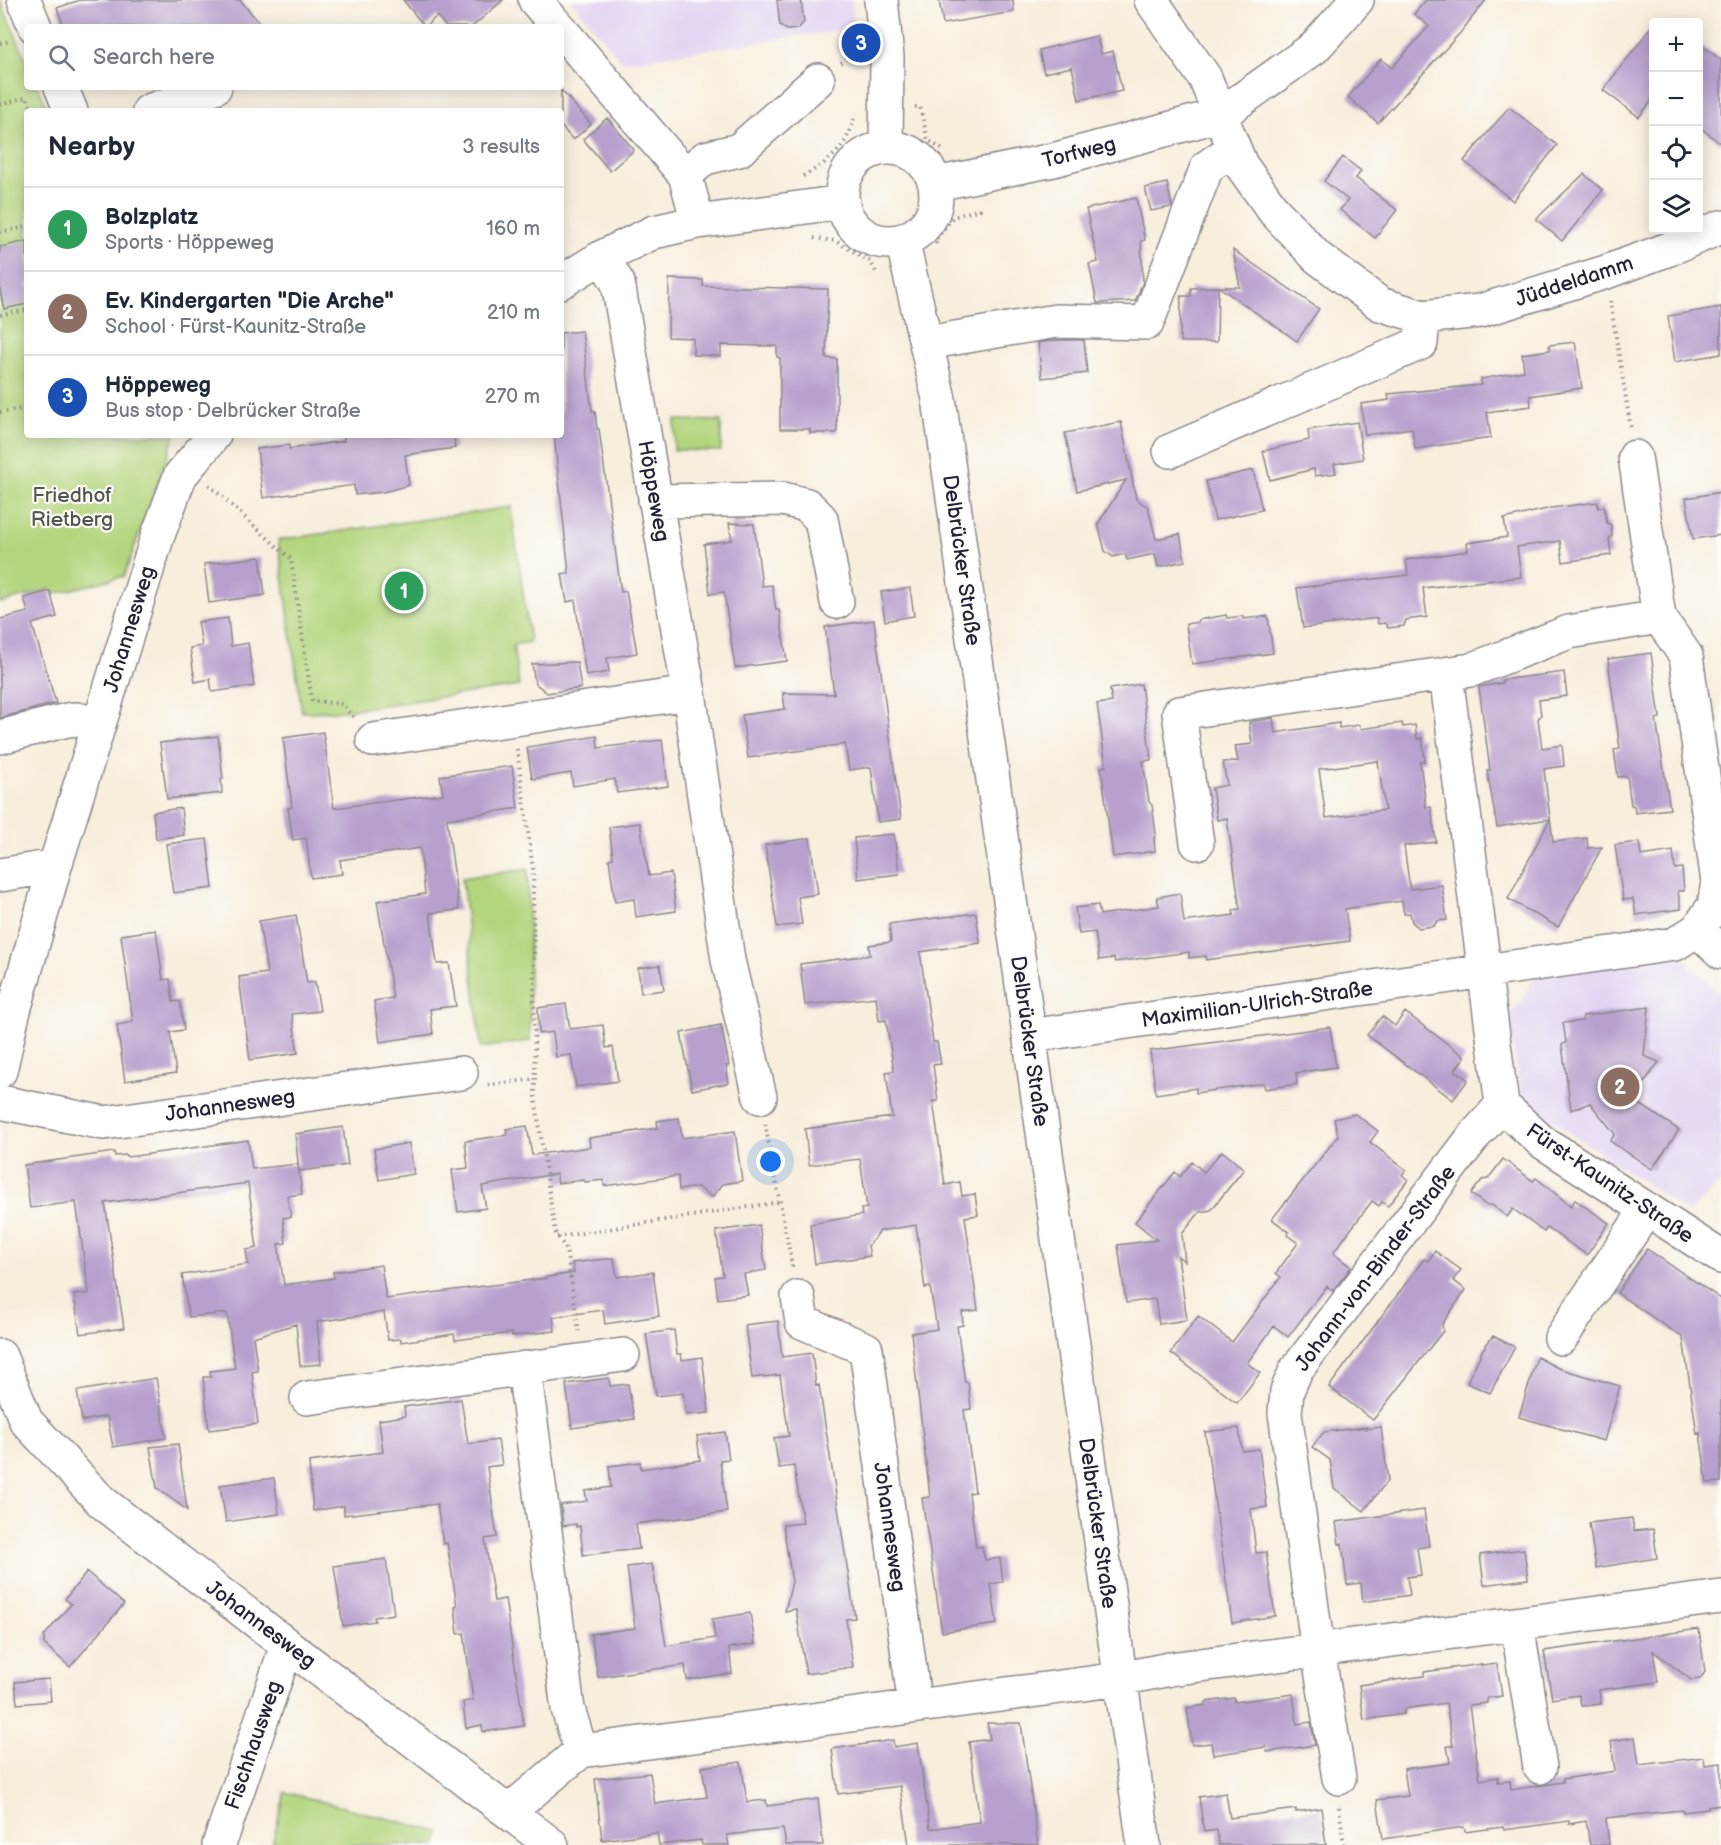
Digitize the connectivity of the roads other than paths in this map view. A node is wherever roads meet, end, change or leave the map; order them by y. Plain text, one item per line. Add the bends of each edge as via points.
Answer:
1 (24, 0) edge
2 (535, 0) edge
3 (881, 0) edge
4 (1150, 0) edge
5 (1357, 0) edge
6 (34, 24) edge
7 (556, 24) edge
8 (564, 34) edge
9 (818, 80) road end
10 (62, 90) edge
11 (207, 90) edge
12 (70, 108) edge
13 (157, 108) edge
14 (1220, 115) junction
15 (886, 148) junction
16 (1234, 148) junction
17 (685, 175) junction
18 (936, 184) junction
19 (842, 202) junction
20 (698, 222) junction
21 (1721, 226) edge
22 (902, 240) junction
23 (602, 257) junction
24 (564, 280) edge
25 (1423, 317) junction
26 (926, 343) junction
27 (210, 438) edge
28 (1170, 452) dead end
29 (1635, 457) road end
30 (656, 501) junction
31 (837, 602) dead end
32 (1659, 617) junction
33 (1446, 675) junction
34 (689, 693) junction
35 (99, 725) junction
36 (0, 737) edge
37 (373, 740) road end
38 (1197, 843) dead end
39 (54, 866) junction
40 (0, 875) edge
41 (1697, 930) junction
42 (1721, 952) edge
43 (1485, 971) junction
44 (1029, 1036) junction
45 (0, 1071) edge
46 (461, 1073) road end
47 (760, 1097) road end
48 (0, 1102) edge
49 (1502, 1105) junction
50 (1647, 1209) junction
51 (1721, 1257) edge
52 (798, 1297) road end
53 (1561, 1338) dead end
54 (623, 1355) dead end
55 (0, 1356) edge
56 (524, 1368) junction
57 (307, 1398) dead end
58 (13, 1427) edge
59 (1721, 1600) edge
60 (1517, 1624) junction
61 (287, 1645) junction
62 (1318, 1651) junction
63 (1120, 1679) junction
64 (915, 1706) junction
65 (581, 1751) junction
66 (1540, 1767) dead end
67 (1339, 1778) road end
68 (510, 1811) junction
69 (219, 1845) edge
70 (552, 1845) edge
71 (1144, 1845) edge

1 - 6 street
2 - 7 street
3 - 15 street via 886,57
4 - 14 street via 1205,78
5 - 14 street, Torfweg via 1314,48
8 - 17 street
9 - 17 street via 739,150 705,158
10 - 12 street
11 - 13 street
14 - 16 street, Jüddeldamm
14 - 18 street, Torfweg via 1053,160
15 - 18 street via 912,153 923,161
15 - 19 street via 858,159 842,186
16 - 25 street, Jüddeldamm via 1241,165 1274,212 1317,257 1380,304
16 - 26 street via 1207,166 1147,323 1056,321
17 - 20 street
18 - 22 street via 937,199 930,219 915,235
19 - 20 street
19 - 22 street via 857,230 886,242
20 - 23 street via 654,232
21 - 25 street, Jüddeldamm via 1606,272 1480,311
22 - 26 street, Delbrücker Straße
23 - 24 street
23 - 30 street, Höppeweg via 618,283
25 - 28 street via 1421,343
26 - 44 street, Delbrücker Straße via 939,399
27 - 35 street, Johannesweg via 180,476
29 - 32 street, Maximilian-Ulrich-Straße
30 - 31 street via 783,499 807,505 821,519
30 - 34 street, Höppeweg
32 - 33 street via 1569,632 1471,670
32 - 41 street, Maximilian-Ulrich-Straße via 1686,656 1718,882 1714,906
33 - 38 street via 1179,713
33 - 43 street
34 - 37 street
34 - 47 street, Höppeweg via 728,960
35 - 36 street via 74,719
35 - 39 street, Johannesweg
39 - 40 street
39 - 45 street, Johannesweg
41 - 42 street
41 - 43 street, Maximilian-Ulrich-Straße via 1676,944
43 - 44 street, Maximilian-Ulrich-Straße
43 - 49 street
44 - 63 street, Delbrücker Straße
46 - 48 street, Johannesweg via 104,1123
49 - 50 street, Fürst-Kaunitz-Straße via 1541,1141
49 - 62 street, Johann-von-Binder-Straße via 1296,1370 1287,1391 1285,1413
50 - 51 street, Fürst-Kaunitz-Straße
50 - 53 street
52 - 64 street, Johannesweg via 802,1322 866,1348
54 - 56 street
55 - 58 street, Johannesweg
56 - 57 street
56 - 65 street via 568,1709
58 - 61 street, Johannesweg via 102,1502
59 - 60 street
60 - 62 street
60 - 66 street
61 - 68 street, Johannesweg
61 - 69 street, Fischhausweg
62 - 63 street
62 - 67 street
63 - 64 street
63 - 71 street, Delbrücker Straße
64 - 65 street
65 - 68 street
68 - 70 street, Johannesweg

